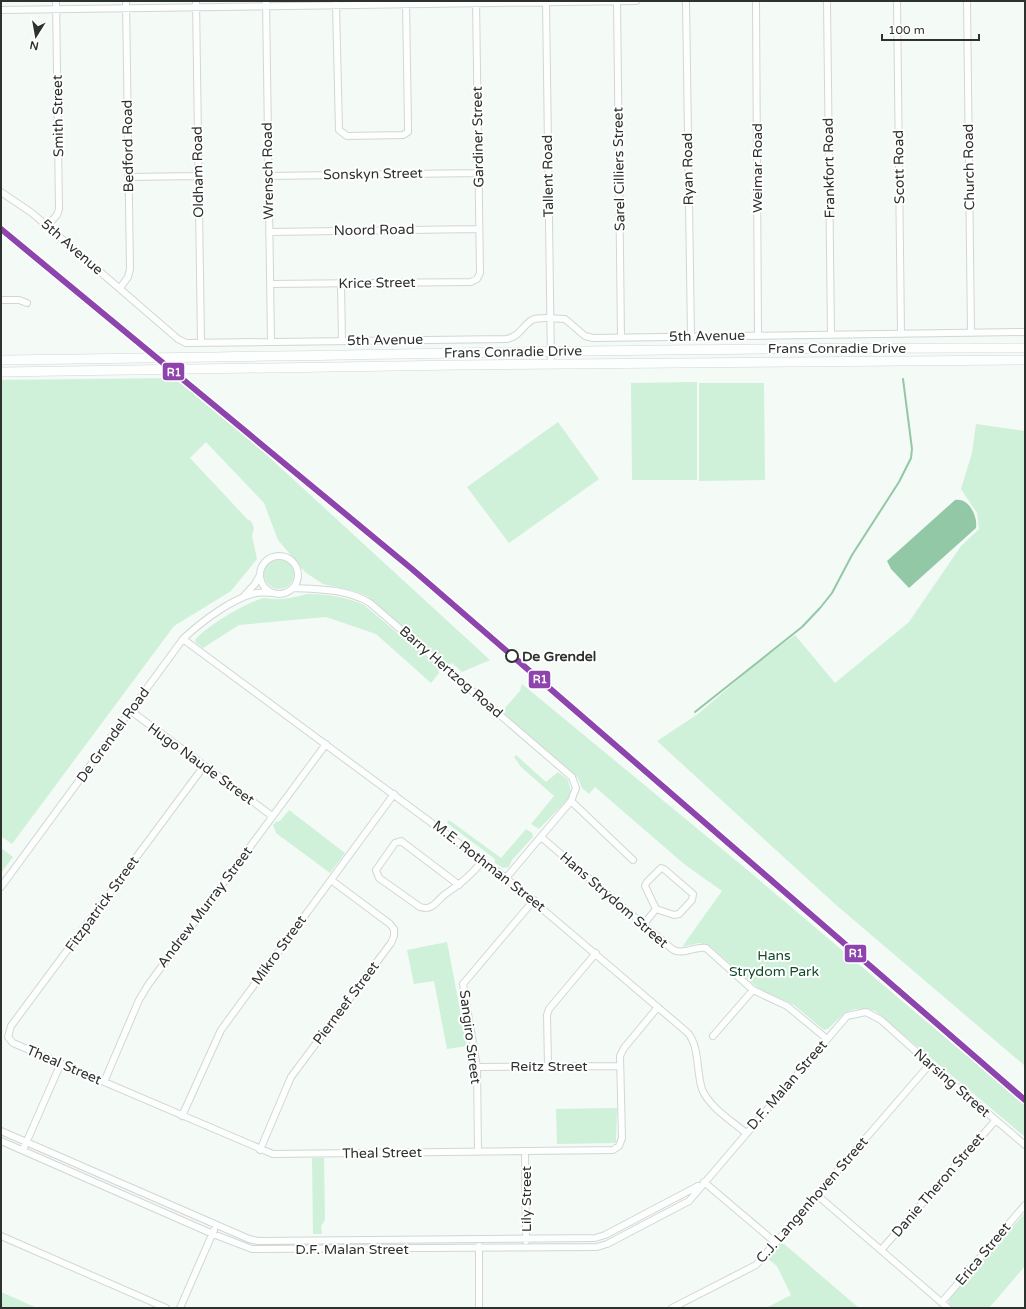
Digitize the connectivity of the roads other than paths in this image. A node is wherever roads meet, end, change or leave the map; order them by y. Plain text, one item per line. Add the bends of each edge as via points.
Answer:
1 (56, 1) edge
2 (126, 1) edge
3 (617, 1) edge
4 (636, 1) edge
5 (686, 1) edge
6 (756, 1) edge
7 (827, 1) edge
8 (897, 1) edge
9 (967, 1) edge
10 (476, 2) edge
11 (546, 2) edge
12 (315, 3) edge
13 (406, 3) edge
14 (196, 4) edge
15 (266, 4) edge
16 (336, 5) junction
17 (126, 8) junction
18 (57, 9) junction
19 (1, 10) edge
20 (478, 173) junction
21 (198, 176) junction
22 (268, 176) junction
23 (128, 178) junction
24 (1, 192) edge
25 (47, 226) junction
26 (479, 229) junction
27 (269, 232) junction
28 (480, 272) joint
29 (270, 284) junction
30 (341, 284) junction
31 (120, 288) junction
32 (1, 300) edge
33 (26, 304) dead end
34 (550, 319) junction
35 (1025, 332) edge
36 (971, 333) junction
37 (831, 334) junction
38 (901, 334) junction
39 (758, 335) junction
40 (691, 336) junction
41 (621, 337) junction
42 (342, 341) junction
43 (271, 342) junction
44 (202, 343) junction
45 (1025, 348) edge
46 (550, 351) junction
47 (1, 360) edge
48 (1025, 360) edge
49 (551, 365) junction
50 (1, 372) edge
51 (260, 575) junction
52 (292, 588) junction
53 (274, 593) junction
54 (240, 599) junction
55 (183, 639) junction
56 (131, 711) junction
57 (326, 744) junction
58 (204, 766) junction
59 (394, 794) junction
60 (571, 801) junction
61 (272, 816) junction
62 (541, 837) junction
63 (483, 860) junction
64 (633, 860) dead end
65 (506, 878) junction
66 (331, 880) junction
67 (459, 885) junction
68 (1, 887) edge
69 (534, 900) junction
70 (656, 909) junction
71 (644, 924) junction
72 (596, 953) junction
73 (753, 990) junction
74 (658, 1007) junction
75 (881, 1020) joint
76 (713, 1036) dead end
77 (827, 1039) junction
78 (13, 1042) joint
79 (61, 1063) junction
80 (930, 1064) junction
81 (548, 1065) junction
82 (620, 1066) junction
83 (477, 1067) junction
84 (104, 1082) junction
85 (182, 1116) junction
86 (995, 1121) junction
87 (1, 1131) edge
88 (746, 1133) junction
89 (1, 1141) edge
90 (26, 1142) junction
91 (1025, 1145) edge
92 (23, 1150) junction
93 (260, 1150) junction
94 (478, 1151) junction
95 (526, 1151) junction
96 (704, 1182) junction
97 (817, 1195) junction
98 (1025, 1205) edge
99 (216, 1225) junction
100 (213, 1234) junction
101 (1, 1236) edge
102 (600, 1237) junction
103 (479, 1238) junction
104 (526, 1238) junction
105 (356, 1239) junction
106 (776, 1243) junction
107 (604, 1245) junction
108 (526, 1247) junction
109 (479, 1248) junction
110 (356, 1249) junction
111 (881, 1250) junction
112 (942, 1302) junction
113 (166, 1308) edge
114 (180, 1308) edge
115 (479, 1308) edge
116 (672, 1308) edge
117 (948, 1308) edge

1 - 18 street, Smith Street
2 - 17 street, Bedford Road
3 - 4 street
3 - 11 street
3 - 41 street, Sarel Cilliers Street
5 - 40 street, Ryan Road
6 - 39 street, Weimar Road
7 - 37 street, Frankfort Road
8 - 38 street, Scott Road
9 - 36 street, Church Road
10 - 11 street
10 - 13 street
10 - 20 street, Gardiner Street
11 - 34 street, Tallent Road
12 - 15 street
12 - 16 street
13 - 16 street
13 - 16 street via 408,132 403,135 352,136 341,132 338,113
14 - 15 street
14 - 17 street
14 - 21 street, Oldham Road
15 - 22 street, Wrensch Road
17 - 18 street
17 - 23 street, Bedford Road
18 - 19 street
18 - 25 street, Smith Street via 60,209
20 - 22 street, Sonskyn Street
20 - 26 street, Gardiner Street
21 - 23 street
21 - 44 street, Oldham Road
22 - 27 street, Wrensch Road
23 - 31 street, Bedford Road via 130,273
24 - 25 street, 5th Avenue
25 - 31 street, 5th Avenue
26 - 27 street, Noord Road
26 - 28 street, Gardiner Street
27 - 29 street, Wrensch Road
28 - 30 street, Krice Street via 477,279 471,282
29 - 30 street, Krice Street
29 - 43 street, Wrensch Road
30 - 42 street
31 - 44 street, 5th Avenue via 178,339 186,343
32 - 33 street via 19,300
34 - 41 street, 5th Avenue via 568,320 588,337
34 - 42 street, 5th Avenue via 533,320 519,334 510,338
34 - 46 street, Tallent Road
35 - 36 street, 5th Avenue
36 - 38 street, 5th Avenue
37 - 38 street, 5th Avenue
37 - 39 street, 5th Avenue
39 - 40 street, 5th Avenue
40 - 41 street, 5th Avenue
42 - 43 street, 5th Avenue
43 - 44 street, 5th Avenue
45 - 46 main road, Frans Conradie Drive
46 - 47 main road, Frans Conradie Drive
46 - 49 street, Tallent Road
48 - 49 main road, Frans Conradie Drive
49 - 50 main road, Frans Conradie Drive
51 - 52 street via 263,564 271,557 288,558 293,561 298,572 296,584
51 - 53 street via 264,586
51 - 54 street, De Grendel Road via 253,587
52 - 53 street via 287,592
52 - 60 street, Barry Hertzog Road via 322,589 353,595 374,606 570,774 576,788
53 - 54 street, De Grendel Road via 256,593
54 - 55 street, De Grendel Road via 202,622
55 - 56 street, De Grendel Road
55 - 57 street, M.E. Rothman Street
56 - 58 street, Hugo Naude Street
56 - 68 street, De Grendel Road
57 - 59 street, M.E. Rothman Street
57 - 61 street, Andrew Murray Street
58 - 61 street, Hugo Naude Street
58 - 78 street, Fitzpatrick Street via 11,1026 8,1038
59 - 63 street, M.E. Rothman Street
59 - 66 street, Mikro Street
60 - 62 street
60 - 64 street
61 - 84 street, Andrew Murray Street via 143,992
62 - 65 street
62 - 71 street, Hans Strydom Street
63 - 65 street, M.E. Rothman Street
63 - 67 street via 470,877
65 - 69 street, M.E. Rothman Street
66 - 85 street, Mikro Street via 221,1030
66 - 93 street, Pierneef Street via 390,924 394,929 394,936 291,1077
67 - 67 street via 442,896 435,905 422,908 379,878 376,870 395,843 401,841
69 - 72 street, M.E. Rothman Street
69 - 83 street, Sangiro Street via 463,984
70 - 70 street via 645,886 662,868 690,891 694,898 679,914
70 - 71 street
71 - 73 street, Hans Strydom Street via 676,952 698,947 706,948
72 - 74 street, M.E. Rothman Street
72 - 81 street via 549,1009
73 - 76 street
73 - 77 street, Hans Strydom Street via 787,1006
74 - 82 street, Theal Street via 622,1051
74 - 88 street, M.E. Rothman Street via 691,1037 700,1083 705,1095
75 - 77 street, D.F. Malan Street via 866,1012 848,1016
75 - 80 street, Narsing Street
77 - 88 street, D.F. Malan Street
78 - 79 street, Theal Street
79 - 84 street, Theal Street
79 - 90 street
80 - 86 street, Narsing Street
80 - 97 street, C.J. Langenhoven Street
81 - 82 street, Reitz Street
81 - 83 street, Reitz Street
82 - 95 street, Theal Street via 622,1138 616,1149
83 - 94 street, Sangiro Street
84 - 85 street, Theal Street
85 - 93 street, Theal Street
86 - 91 street, Narsing Street
86 - 111 street, Danie Theron Street
87 - 90 street, D.F. Malan Street
88 - 96 street, D.F. Malan Street
89 - 92 street, D.F. Malan Street
90 - 92 street
90 - 99 street, D.F. Malan Street
92 - 100 street, D.F. Malan Street
93 - 94 street, Theal Street via 276,1154
94 - 95 street, Theal Street
95 - 104 street, Lily Street
96 - 102 street, D.F. Malan Street via 694,1190
96 - 106 street
96 - 107 street, D.F. Malan Street via 683,1205
97 - 106 street, C.J. Langenhoven Street
97 - 111 street
98 - 112 street, Erica Street
99 - 100 street
99 - 105 street, D.F. Malan Street via 258,1241
100 - 110 street, D.F. Malan Street via 252,1249
100 - 114 street
101 - 113 street
102 - 104 street, D.F. Malan Street
102 - 107 street
103 - 104 street, D.F. Malan Street
103 - 105 street, D.F. Malan Street
103 - 109 street
104 - 108 street, Lily Street
105 - 110 street
106 - 116 street, C.J. Langenhoven Street via 756,1265
107 - 108 street, D.F. Malan Street
108 - 109 street, D.F. Malan Street
109 - 110 street, D.F. Malan Street
109 - 115 street
111 - 112 street
112 - 117 street

